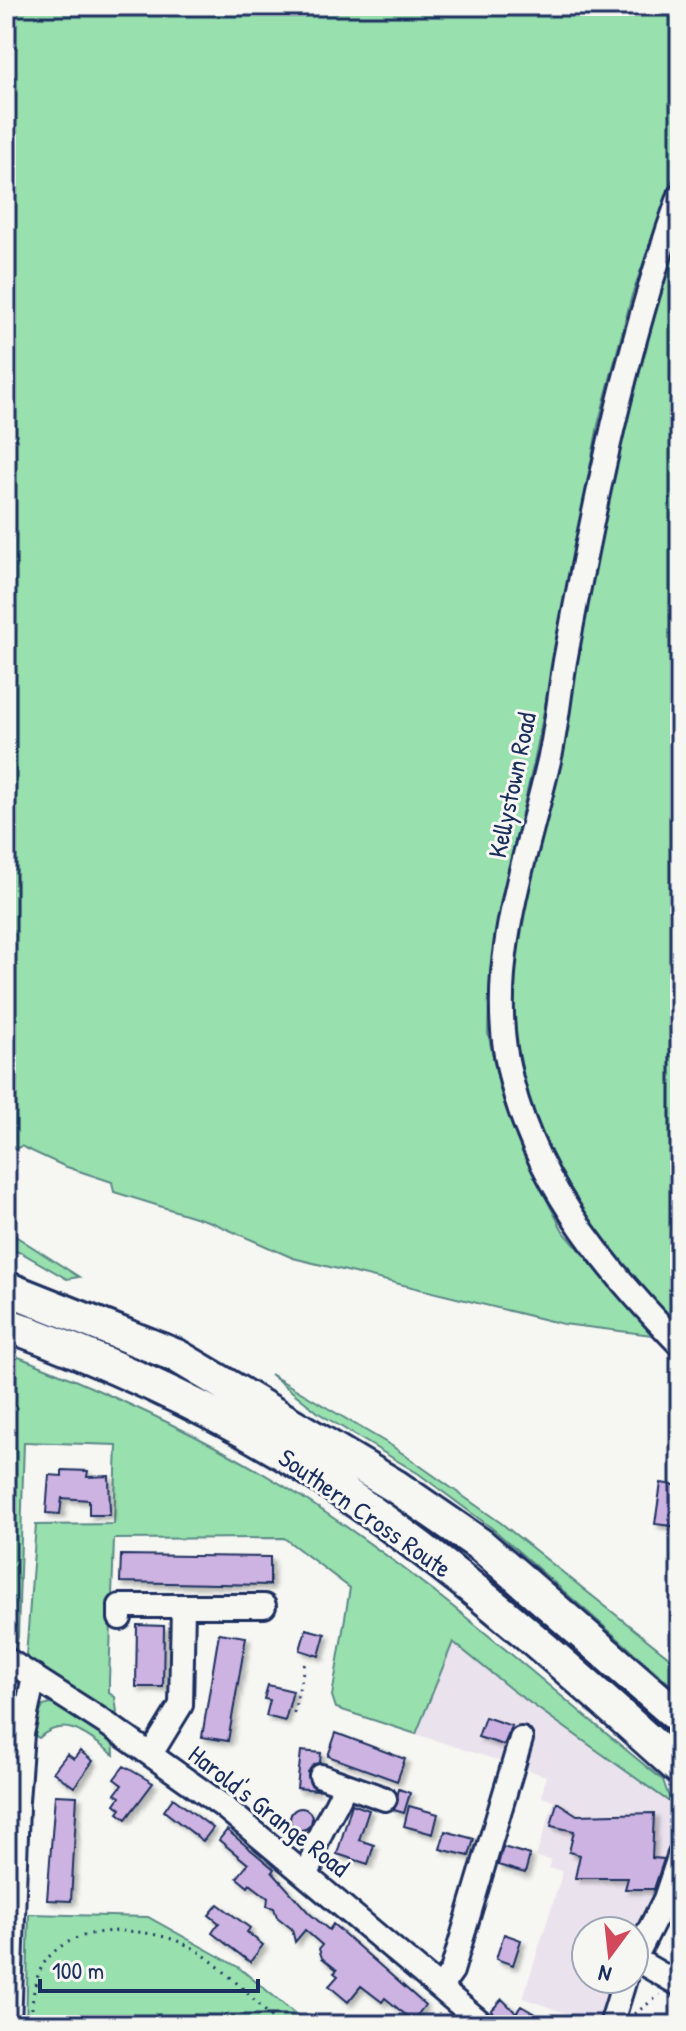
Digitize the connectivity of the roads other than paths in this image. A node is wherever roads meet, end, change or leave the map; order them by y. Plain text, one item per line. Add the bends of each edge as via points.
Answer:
1 (680, 195) edge
2 (6, 1288) edge
3 (6, 1324) edge
4 (680, 1345) edge
5 (183, 1606) junction
6 (264, 1606) dead end
7 (120, 1618) dead end
8 (7, 1672) edge
9 (34, 1676) junction
10 (680, 1718) edge
11 (521, 1739) dead end
12 (151, 1754) junction
13 (670, 1761) edge
14 (321, 1776) dead end
15 (345, 1785) junction
16 (385, 1799) dead end
17 (10, 1835) edge
18 (680, 1854) edge
19 (306, 1874) junction
20 (650, 1929) edge
21 (650, 1969) edge
22 (676, 1983) edge
23 (440, 1988) junction
24 (624, 1995) edge
25 (8, 2016) edge
26 (621, 2023) edge
27 (484, 2025) edge

1 - 4 street, Kellystown Road via 612,433 551,749 518,888 501,1019 523,1118 556,1192 624,1287
2 - 10 highway, Southern Cross Route via 177,1356 395,1486 482,1546
3 - 13 highway, Southern Cross Route via 154,1385 300,1464 473,1589
5 - 6 street
5 - 7 street via 120,1606
5 - 12 street via 181,1705
8 - 9 street, Harold's Grange Road
9 - 12 street, Harold's Grange Road
9 - 17 street
11 - 23 street via 452,1971
12 - 19 street, Harold's Grange Road
14 - 15 street
15 - 16 street
15 - 19 street
17 - 25 street
18 - 20 street
19 - 23 street, Harold's Grange Road
21 - 22 street
23 - 27 street, Harold's Grange Road
24 - 26 street

